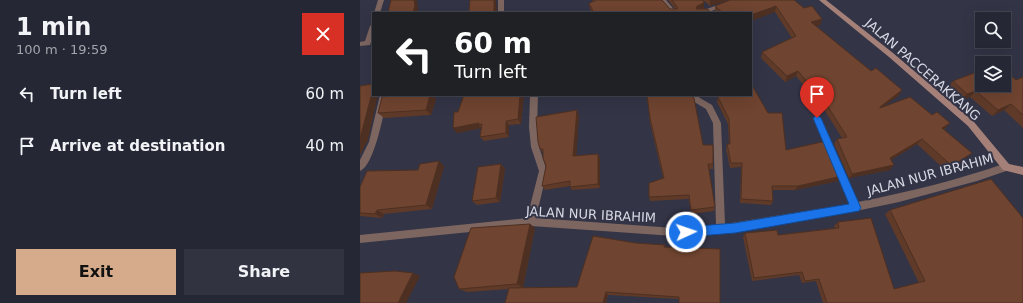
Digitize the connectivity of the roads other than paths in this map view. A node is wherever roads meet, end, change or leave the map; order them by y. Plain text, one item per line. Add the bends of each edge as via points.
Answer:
1 (381, 0) edge
2 (501, 0) edge
3 (663, 0) edge
4 (738, 0) edge
5 (822, 0) edge
6 (377, 12) edge
7 (501, 12) edge
8 (673, 12) edge
9 (703, 12) edge
10 (372, 31) edge
11 (370, 42) edge
12 (360, 44) edge
13 (384, 96) edge
14 (534, 96) edge
15 (691, 96) edge
16 (817, 118) dead end
17 (360, 167) edge
18 (1006, 167) junction
19 (1023, 171) edge
20 (856, 208) junction
21 (531, 222) junction
22 (721, 229) junction
23 (360, 239) edge

1 - 6 street
2 - 7 street
3 - 8 street
4 - 9 street
5 - 18 main road, JALAN PACCERAKKANG via 971,124
10 - 11 street
11 - 12 street
13 - 17 street via 370,149
14 - 21 street via 535,147 543,171
15 - 22 street via 709,106 717,123
16 - 20 street
18 - 19 main road
18 - 20 street, JALAN NUR IBRAHIM
20 - 22 street, JALAN NUR IBRAHIM
21 - 22 street, JALAN NUR IBRAHIM via 674,232
21 - 23 street, JALAN NUR IBRAHIM

